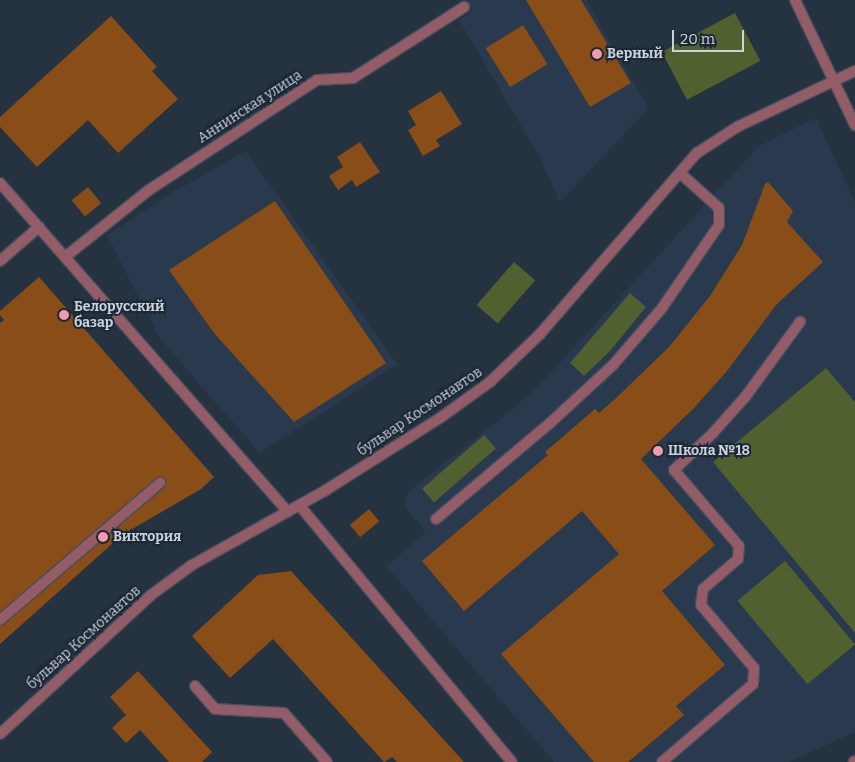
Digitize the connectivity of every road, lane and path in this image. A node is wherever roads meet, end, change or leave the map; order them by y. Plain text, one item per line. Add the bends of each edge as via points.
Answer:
1 (795, 0) edge
2 (464, 7) dead end
3 (855, 71) edge
4 (834, 81) junction
5 (855, 125) edge
6 (680, 173) junction
7 (0, 183) edge
8 (39, 227) junction
9 (65, 257) junction
10 (0, 261) edge
11 (800, 322) dead end
12 (160, 483) dead end
13 (300, 506) junction
14 (288, 512) junction
15 (436, 519) dead end
16 (0, 620) edge
17 (195, 686) dead end
18 (0, 734) edge
19 (327, 762) edge
20 (512, 762) edge
21 (662, 762) edge

1 - 4 street
2 - 9 street, Аннинская улица via 353,78 317,80 149,190
3 - 4 street, бульвар Космонавтов
4 - 5 street
4 - 6 street, бульвар Космонавтов via 738,127 697,153
6 - 13 street, бульвар Космонавтов via 540,334 490,382 425,428
6 - 15 street via 719,208 719,226 662,308 613,365
7 - 8 street
8 - 9 street
8 - 10 street
9 - 14 street
11 - 21 street via 746,396 674,470 739,546 738,560 703,589 701,605 754,668 753,684
12 - 16 street
13 - 14 street, бульвар Космонавтов
13 - 20 street
14 - 18 street, бульвар Космонавтов via 192,565 151,596
17 - 19 street via 215,709 284,713

